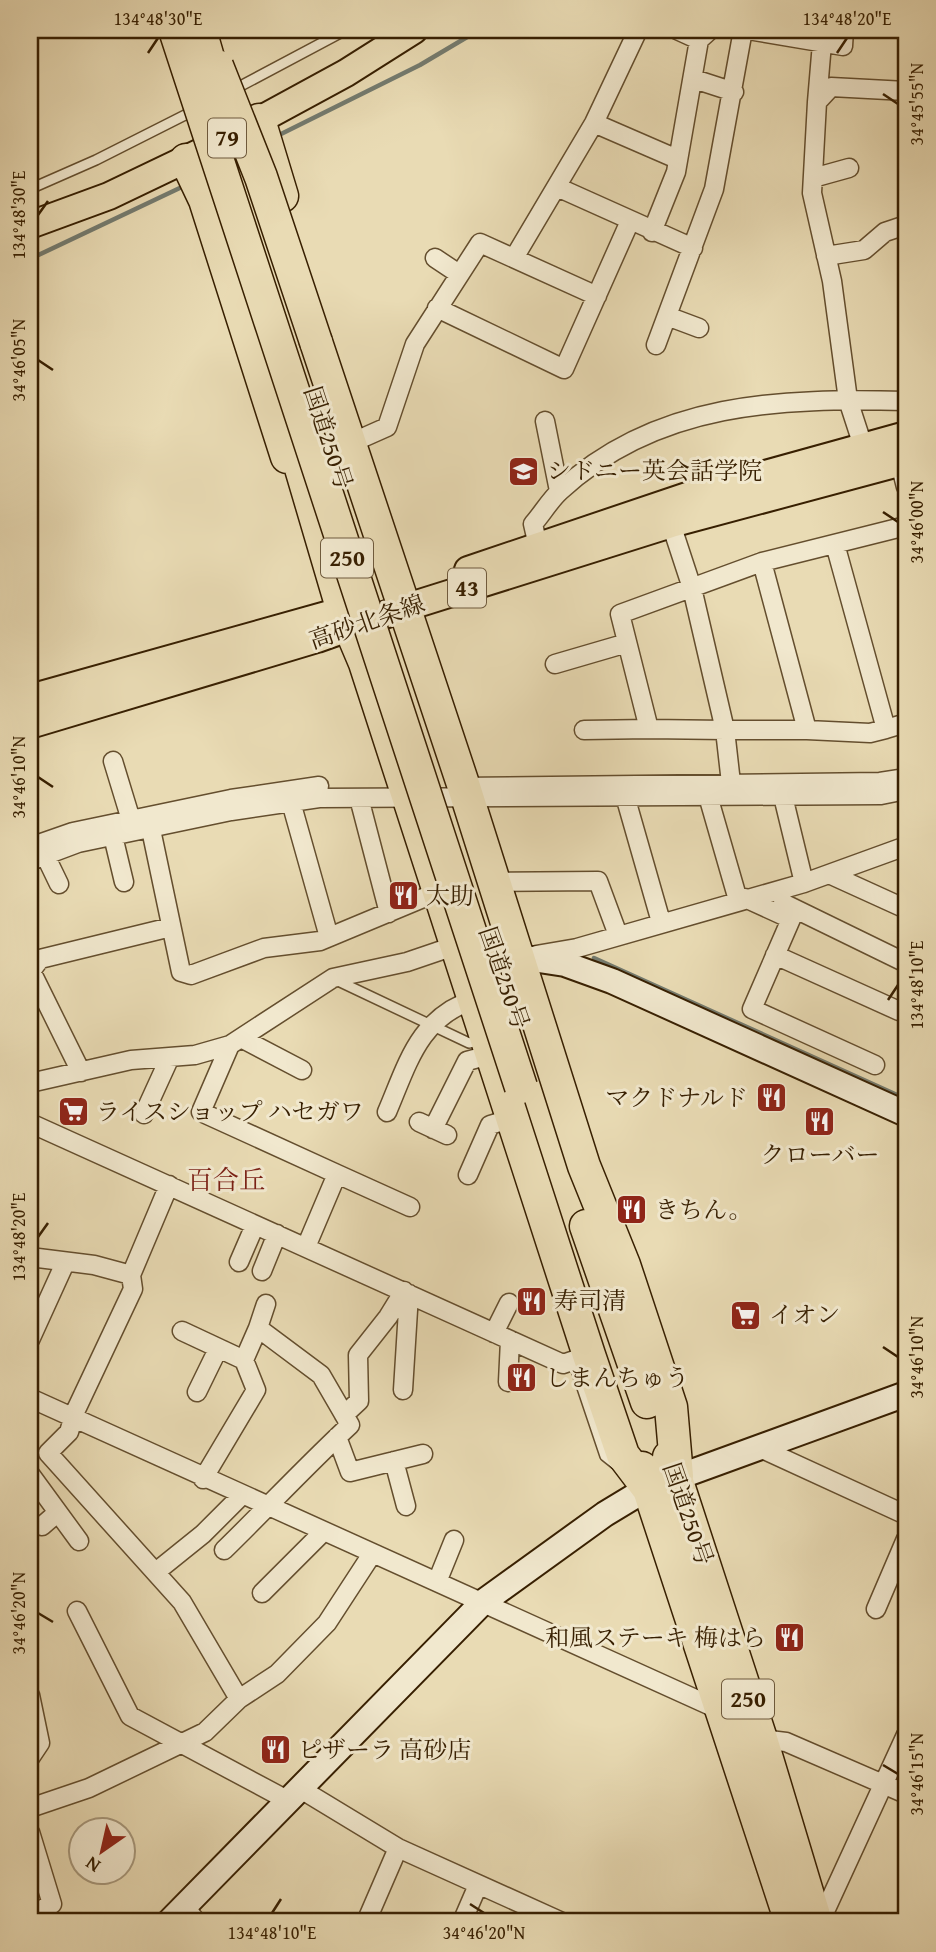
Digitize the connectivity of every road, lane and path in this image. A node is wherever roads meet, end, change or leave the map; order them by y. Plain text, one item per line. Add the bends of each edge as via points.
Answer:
1 (172, 30) edge
2 (201, 30) edge
3 (346, 30) edge
4 (414, 30) edge
5 (638, 30) edge
6 (677, 30) edge
7 (746, 30) edge
8 (844, 30) edge
9 (704, 35) edge
10 (822, 43) junction
11 (694, 79) junction
12 (906, 91) edge
13 (734, 92) junction
14 (218, 98) dead end
15 (817, 102) junction
16 (206, 104) dead end
17 (258, 120) junction
18 (594, 123) junction
19 (677, 159) junction
20 (186, 160) junction
21 (849, 168) dead end
22 (813, 178) junction
23 (557, 187) junction
24 (30, 189) edge
25 (630, 221) junction
26 (30, 225) edge
27 (906, 225) edge
28 (652, 232) junction
29 (693, 248) junction
30 (826, 256) junction
31 (435, 258) dead end
32 (514, 258) junction
33 (459, 274) junction
34 (597, 296) junction
35 (438, 308) junction
36 (667, 316) junction
37 (699, 328) dead end
38 (656, 345) dead end
39 (848, 400) junction
40 (906, 401) edge
41 (545, 421) dead end
42 (906, 435) edge
43 (360, 439) junction
44 (863, 446) junction
45 (904, 470) edge
46 (559, 492) junction
47 (671, 524) junction
48 (906, 526) edge
49 (835, 544) junction
50 (538, 546) junction
51 (762, 562) junction
52 (692, 588) junction
53 (397, 590) junction
54 (343, 608) junction
55 (628, 643) junction
56 (555, 664) dead end
57 (30, 698) edge
58 (906, 723) edge
59 (30, 725) edge
60 (649, 729) junction
61 (886, 729) junction
62 (584, 730) dead end
63 (725, 730) junction
64 (807, 730) junction
65 (113, 761) dead end
66 (906, 778) edge
67 (731, 783) junction
68 (781, 789) junction
69 (906, 790) edge
70 (407, 792) junction
71 (466, 793) junction
72 (625, 796) junction
73 (708, 796) junction
74 (359, 798) junction
75 (291, 802) junction
76 (143, 822) junction
77 (114, 836) junction
78 (906, 846) edge
79 (35, 855) edge
80 (829, 874) junction
81 (124, 882) dead end
82 (495, 882) junction
83 (804, 883) junction
84 (59, 884) dead end
85 (440, 891) junction
86 (765, 892) junction
87 (742, 899) junction
88 (906, 909) edge
89 (389, 913) junction
90 (661, 922) junction
91 (171, 927) junction
92 (618, 935) junction
93 (329, 937) junction
94 (457, 945) junction
95 (775, 955) junction
96 (519, 957) junction
97 (906, 962) edge
98 (334, 978) junction
99 (475, 999) junction
100 (899, 1011) dead end
101 (432, 1026) junction
102 (236, 1042) junction
103 (490, 1046) junction
104 (170, 1057) junction
105 (874, 1065) dead end
106 (302, 1070) dead end
107 (81, 1072) junction
108 (30, 1083) edge
109 (529, 1083) junction
110 (386, 1100) dead end
111 (144, 1114) dead end
112 (906, 1114) edge
113 (513, 1118) junction
114 (30, 1123) edge
115 (433, 1129) dead end
116 (337, 1174) junction
117 (468, 1175) dead end
118 (169, 1185) junction
119 (410, 1207) dead end
120 (256, 1225) junction
121 (277, 1234) junction
122 (306, 1247) junction
123 (30, 1257) edge
124 (239, 1262) dead end
125 (65, 1263) junction
126 (262, 1271) dead end
127 (131, 1275) junction
128 (407, 1293) junction
129 (509, 1303) dead end
130 (266, 1304) dead end
131 (258, 1328) junction
132 (182, 1331) dead end
133 (494, 1333) junction
134 (30, 1340) edge
135 (510, 1340) junction
136 (218, 1349) junction
137 (581, 1358) junction
138 (244, 1360) junction
139 (508, 1382) dead end
140 (403, 1390) dead end
141 (197, 1392) dead end
142 (906, 1394) edge
143 (30, 1398) edge
144 (344, 1415) junction
145 (75, 1419) junction
146 (337, 1437) junction
147 (758, 1447) junction
148 (48, 1453) junction
149 (423, 1454) dead end
150 (394, 1461) junction
151 (30, 1472) edge
152 (677, 1476) junction
153 (203, 1479) junction
154 (648, 1488) junction
155 (241, 1496) junction
156 (269, 1506) junction
157 (406, 1506) dead end
158 (57, 1513) junction
159 (906, 1515) edge
160 (42, 1526) dead end
161 (324, 1531) junction
162 (906, 1539) edge
163 (454, 1540) dead end
164 (79, 1541) dead end
165 (224, 1550) dead end
166 (372, 1554) junction
167 (157, 1571) junction
168 (437, 1582) junction
169 (262, 1593) dead end
170 (483, 1602) junction
171 (876, 1609) dead end
172 (77, 1611) dead end
173 (30, 1695) edge
174 (239, 1699) junction
175 (722, 1711) junction
176 (906, 1735) edge
177 (761, 1740) junction
178 (182, 1745) junction
179 (30, 1758) edge
180 (884, 1784) junction
181 (293, 1794) junction
182 (906, 1794) edge
183 (30, 1808) edge
184 (30, 1832) edge
185 (398, 1848) junction
186 (478, 1885) junction
187 (30, 1916) edge
188 (183, 1917) edge
189 (366, 1922) edge
190 (462, 1922) edge
191 (562, 1922) edge
192 (791, 1922) edge
193 (818, 1922) edge

1 - 54 highway, 250 via 201,155
1 - 109 highway, 国道250号 / 250, bridge
2 - 53 highway, 250, bridge via 261,177
2 - 109 highway, 国道250号 / 250, bridge
3 - 14 lane
4 - 17 main road, 79
5 - 18 street
6 - 9 street
7 - 10 street
7 - 13 street
8 - 10 street via 843,46
9 - 11 street
10 - 15 street
11 - 13 street
11 - 19 street
12 - 15 street via 831,87
13 - 29 street via 714,189
15 - 22 street
16 - 24 lane
17 - 20 main road, 79
17 - 43 highway
18 - 19 street
18 - 23 street
19 - 28 street
20 - 26 main road, 79 via 109,196
20 - 54 highway via 205,200 316,546
21 - 22 street
22 - 30 street
23 - 25 street
23 - 32 street
25 - 28 street
25 - 34 street
27 - 30 street via 885,232 864,250
28 - 29 street
29 - 36 street
30 - 39 street
31 - 33 street
32 - 33 street via 480,243
32 - 34 street
33 - 35 street
34 - 35 street via 564,369
35 - 43 street via 415,344 387,427
36 - 37 street
36 - 38 street
39 - 40 street
39 - 44 street
39 - 46 street via 769,404 683,419 616,451
41 - 46 street
42 - 44 main road, 高砂北条線 / 43
43 - 53 highway via 381,508
44 - 50 main road, 高砂北条線 / 43 via 693,494
45 - 47 main road, 高砂北条線 / 43
46 - 50 street via 533,524
47 - 52 street
47 - 53 main road, 高砂北条線 / 43
48 - 49 street
49 - 51 street
49 - 61 street
50 - 53 main road, 高砂北条線 / 43
51 - 52 street
51 - 64 street
52 - 55 street via 620,614
52 - 63 street
53 - 54 main road, 高砂北条線 / 43
53 - 71 highway, 250
54 - 57 main road, 高砂北条線 / 43
54 - 59 main road, 高砂北条線 / 43 via 317,639
54 - 70 highway, 250
55 - 56 street
55 - 60 street
58 - 61 street
60 - 62 street
60 - 63 street
61 - 64 street via 870,733
63 - 64 street
63 - 67 street
65 - 76 street
66 - 68 street
67 - 68 street
67 - 71 street
68 - 69 street via 881,794
68 - 73 street
68 - 83 street
70 - 71 street
70 - 74 street
70 - 76 street via 318,786 231,799
70 - 85 highway, 250
71 - 72 street
71 - 82 highway, 250
72 - 73 street
72 - 90 street
73 - 87 street
74 - 75 street
74 - 89 street
75 - 76 street
75 - 93 street
76 - 77 street
76 - 79 street via 73,831
76 - 91 street
77 - 79 street
77 - 81 street
78 - 80 street
79 - 84 street
80 - 83 street
80 - 88 street
82 - 92 street via 598,881
82 - 96 highway, 250
83 - 86 street
85 - 89 street
85 - 94 highway, 250
86 - 87 street
86 - 97 street via 805,916
87 - 90 street
87 - 95 street via 791,919
89 - 93 street
90 - 92 street
91 - 93 street via 181,972 191,975 264,948
91 - 107 street via 40,959 31,971
92 - 96 street via 578,948
94 - 98 street
94 - 99 highway, 250
95 - 100 street
95 - 105 street via 752,1009
96 - 112 street via 565,964 612,981
96 - 152 highway, 250 via 584,1166 624,1265 671,1407
98 - 101 lane
98 - 102 street
99 - 101 street via 451,1007
99 - 103 highway, 250
101 - 103 lane via 469,1043
101 - 110 street via 419,1038
102 - 104 street via 195,1055
102 - 106 street
102 - 116 street via 201,1112
103 - 113 highway, 250
103 - 115 street via 467,1061
104 - 107 street via 131,1060
104 - 111 street
107 - 108 street
109 - 152 highway, 国道250号 / 250
109 - 154 highway, 国道250号 / 250
113 - 117 street via 490,1125
113 - 137 highway, 250
114 - 118 street
116 - 119 street
116 - 122 street
118 - 120 street
118 - 127 street
120 - 121 street
120 - 124 street
121 - 122 street
121 - 126 street
122 - 128 street
123 - 125 street
125 - 127 street
125 - 134 street
127 - 145 street via 133,1289
128 - 133 street
128 - 140 street
128 - 144 street via 358,1354 359,1401
129 - 133 street
130 - 131 street
131 - 138 street
131 - 144 street via 321,1375
132 - 136 street
133 - 135 street
135 - 137 street via 563,1364
135 - 139 street
136 - 138 street
136 - 141 street
137 - 154 highway, 250 via 623,1455
138 - 153 street via 256,1390
142 - 147 street
143 - 145 street
144 - 146 street via 350,1425
145 - 148 street
145 - 153 street
146 - 150 street via 349,1472
146 - 156 street
147 - 152 street
147 - 159 street
148 - 151 street
148 - 167 street
149 - 150 street
150 - 157 street
151 - 158 street
152 - 154 street
152 - 177 highway, 国道250号 / 250
153 - 155 street
154 - 170 street
154 - 175 highway, 国道250号 / 250
155 - 156 street
155 - 167 street via 203,1535
156 - 161 street
156 - 165 street
158 - 160 street
158 - 164 street
161 - 166 street
161 - 169 street
162 - 171 street
163 - 168 street
166 - 168 street
166 - 174 street via 327,1623 276,1674
167 - 174 street via 182,1602
168 - 170 street
170 - 175 street
170 - 181 street
172 - 178 street via 130,1716
173 - 179 street via 40,1743
174 - 178 street
175 - 192 highway, 国道250号 / 250
176 - 180 street
177 - 180 street via 786,1742
177 - 193 highway, 国道250号 / 250
178 - 181 street
178 - 183 street via 89,1788
180 - 182 street
180 - 193 street
181 - 185 street
181 - 188 street
184 - 187 street via 52,1904
185 - 186 street
185 - 189 street
186 - 190 street
186 - 191 street

